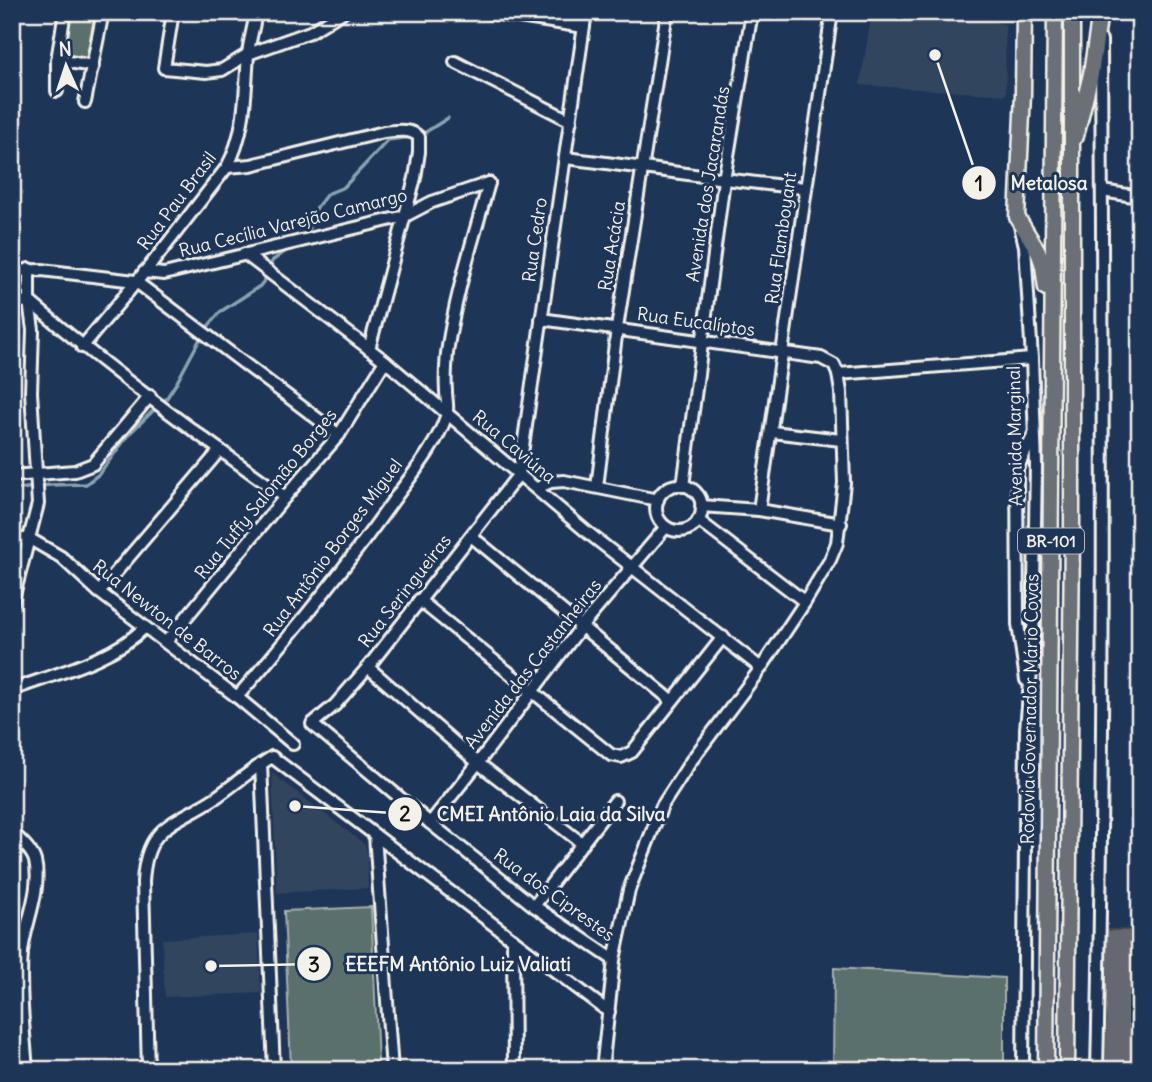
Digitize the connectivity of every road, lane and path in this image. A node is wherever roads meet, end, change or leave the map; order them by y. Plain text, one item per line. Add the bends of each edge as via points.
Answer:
1 (65, 12) edge
2 (103, 12) edge
3 (173, 12) edge
4 (256, 12) edge
5 (343, 12) edge
6 (485, 12) edge
7 (586, 12) edge
8 (667, 12) edge
9 (752, 12) edge
10 (832, 12) edge
11 (1024, 12) edge
12 (1055, 12) edge
13 (1072, 12) edge
14 (1100, 12) edge
15 (503, 14) edge
16 (584, 27) junction
17 (248, 54) junction
18 (57, 60) junction
19 (454, 62) dead end
20 (93, 66) junction
21 (57, 91) dead end
22 (85, 102) dead end
23 (571, 121) junction
24 (1072, 151) junction
25 (565, 158) junction
26 (227, 167) junction
27 (643, 167) junction
28 (724, 180) junction
29 (806, 188) junction
30 (1102, 191) junction
31 (1140, 197) edge
32 (405, 216) junction
33 (1017, 217) junction
34 (245, 254) junction
35 (29, 269) junction
36 (12, 271) edge
37 (144, 272) junction
38 (135, 281) junction
39 (29, 301) junction
40 (12, 303) edge
41 (541, 318) junction
42 (617, 328) junction
43 (1053, 331) junction
44 (701, 340) junction
45 (82, 347) junction
46 (369, 349) junction
47 (782, 352) junction
48 (1032, 359) junction
49 (385, 361) junction
50 (838, 374) junction
51 (150, 396) junction
52 (447, 414) junction
53 (772, 432) junction
54 (1035, 432) junction
55 (339, 435) junction
56 (841, 440) junction
57 (220, 450) junction
58 (519, 474) junction
59 (12, 476) edge
60 (37, 483) junction
61 (683, 486) junction
62 (597, 487) junction
63 (537, 488) junction
64 (285, 497) junction
65 (658, 500) junction
66 (701, 506) junction
67 (759, 510) junction
68 (698, 520) junction
69 (841, 524) junction
70 (666, 527) junction
71 (471, 536) junction
72 (12, 540) edge
73 (30, 540) junction
74 (632, 567) junction
75 (99, 592) junction
76 (419, 600) junction
77 (805, 601) junction
78 (12, 603) edge
79 (581, 627) junction
80 (144, 628) junction
81 (723, 637) junction
82 (166, 642) junction
83 (368, 667) junction
84 (761, 668) junction
85 (12, 690) edge
86 (533, 690) junction
87 (1028, 696) junction
88 (237, 697) junction
89 (671, 701) junction
90 (312, 724) joint
91 (293, 744) dead end
92 (478, 763) junction
93 (261, 764) junction
94 (615, 801) dead end
95 (429, 823) junction
96 (12, 832) edge
97 (376, 835) junction
98 (583, 844) junction
99 (534, 906) junction
100 (513, 939) junction
101 (614, 960) junction
102 (609, 1012) junction
103 (27, 1070) edge
104 (148, 1070) edge
105 (274, 1070) edge
106 (392, 1070) edge
107 (514, 1070) edge
108 (602, 1070) edge
109 (1023, 1070) edge
110 (1045, 1070) edge
111 (1067, 1070) edge
112 (1097, 1070) edge

1 - 18 street
2 - 20 street
3 - 17 street via 164,68 216,71
4 - 17 street, Rua Pau Brasil
5 - 17 street via 310,32
6 - 15 street
7 - 16 street, Rua Cedro
8 - 27 street, Rua Acácia
9 - 28 street, Avenida dos Jacarandás
10 - 29 street, Rua Flamboyant
11 - 33 main road, Avenida Marginal
12 - 43 main road, Rodovia Governador Mário Covas / BR-101
13 - 24 main road, BR-101
14 - 24 main road
14 - 30 street
15 - 16 street
16 - 23 street, Rua Cedro
17 - 26 street, Rua Pau Brasil via 239,140
18 - 20 street
18 - 21 street
19 - 23 street
20 - 22 street
23 - 25 street, Rua Cedro
24 - 111 main road, BR-101
25 - 27 street
25 - 41 street, Rua Cedro
26 - 32 street via 384,132 415,133 419,152
26 - 37 street, Rua Pau Brasil
27 - 28 street
27 - 42 street, Rua Acácia
28 - 29 street
28 - 44 street, Avenida dos Jacarandás
29 - 47 street, Rua Flamboyant
30 - 31 street
30 - 112 street
32 - 34 street, Rua Cecília Varejão Camargo
32 - 46 street
32 - 52 street, Rua Cecília Varejão Camargo via 489,183 455,306 447,355
33 - 43 main road via 1043,266
33 - 48 street, Avenida Marginal via 1025,246
34 - 37 street, Rua Cecília Varejão Camargo via 164,274
34 - 46 street, Rua Caviúna
35 - 36 street
35 - 38 street
35 - 39 street
37 - 38 street, Rua Pau Brasil
38 - 45 street, Rua Pau Brasil
38 - 55 street
39 - 40 street
39 - 45 street
39 - 60 street
41 - 42 street, Rua Eucalíptos
41 - 58 street, Rua Cedro
42 - 44 street, Rua Eucalíptos
42 - 62 street, Rua Acácia
43 - 110 main road, Rodovia Governador Mário Covas / BR-101
44 - 47 street, Rua Eucalíptos
44 - 61 street, Avenida dos Jacarandás
45 - 51 street
46 - 49 street, Rua Caviúna
47 - 50 street, Rua Eucalíptos via 828,361
47 - 53 street, Rua Flamboyant
48 - 50 street
48 - 54 street, Avenida Marginal
49 - 52 street, Rua Caviúna
49 - 55 street, Rua Tuffy Salomão Borges
50 - 56 street
51 - 57 street
51 - 60 street via 93,464
52 - 58 street, Rua Caviúna
52 - 88 street, Rua Antônio Borges Miguel via 425,457 374,527 292,635
53 - 56 street
53 - 67 street, Rua Flamboyant
54 - 87 street, Avenida Marginal via 1034,647
54 - 87 street via 1017,469 1018,624
55 - 64 street, Rua Tuffy Salomão Borges
56 - 69 street
57 - 64 street
57 - 75 street
58 - 63 street, Rua Caviúna
58 - 71 street, Rua Seringueiras
59 - 60 street
60 - 73 street via 38,505
61 - 65 street via 668,488
61 - 66 street via 696,493
62 - 63 street via 564,481
62 - 65 street
63 - 74 street, Rua Caviúna
64 - 82 street, Rua Tuffy Salomão Borges
65 - 70 street via 657,514
66 - 67 street
66 - 68 street
67 - 69 street
68 - 70 street via 680,531
68 - 77 street
69 - 77 street via 830,560
70 - 74 street, Avenida das Castanheiras
71 - 76 street, Rua Seringueiras
71 - 79 street
72 - 73 street, Rua Newton de Barros
73 - 75 street, Rua Newton de Barros via 61,557
73 - 78 street
74 - 79 street, Avenida das Castanheiras
74 - 81 street, Rua Caviúna
75 - 80 street, Rua Newton de Barros
76 - 83 street, Rua Seringueiras
76 - 86 street
77 - 84 street
79 - 86 street, Avenida das Castanheiras
79 - 89 street
80 - 82 street, Rua Newton de Barros
80 - 85 street via 109,652
81 - 84 street, Rua Caviúna
81 - 89 street
82 - 88 street, Rua Newton de Barros
83 - 90 street, Rua Seringueiras
83 - 92 street
84 - 101 street via 662,806 629,890
86 - 89 street via 611,755 621,757 632,752
86 - 92 street, Avenida das Castanheiras
87 - 109 street, Avenida Marginal
88 - 91 street, Rua Newton de Barros
90 - 95 street, Rua dos Ciprestes
92 - 95 street, Avenida das Castanheiras
92 - 98 street
93 - 97 street via 272,757
93 - 104 street via 159,832 147,852 143,881
93 - 105 street
94 - 98 street
95 - 99 street, Rua dos Ciprestes
96 - 103 street via 32,853 35,863 21,974
97 - 100 street
97 - 106 street
98 - 99 street
99 - 101 street, Rua dos Ciprestes
100 - 102 street
100 - 107 street
101 - 102 street
102 - 108 street

